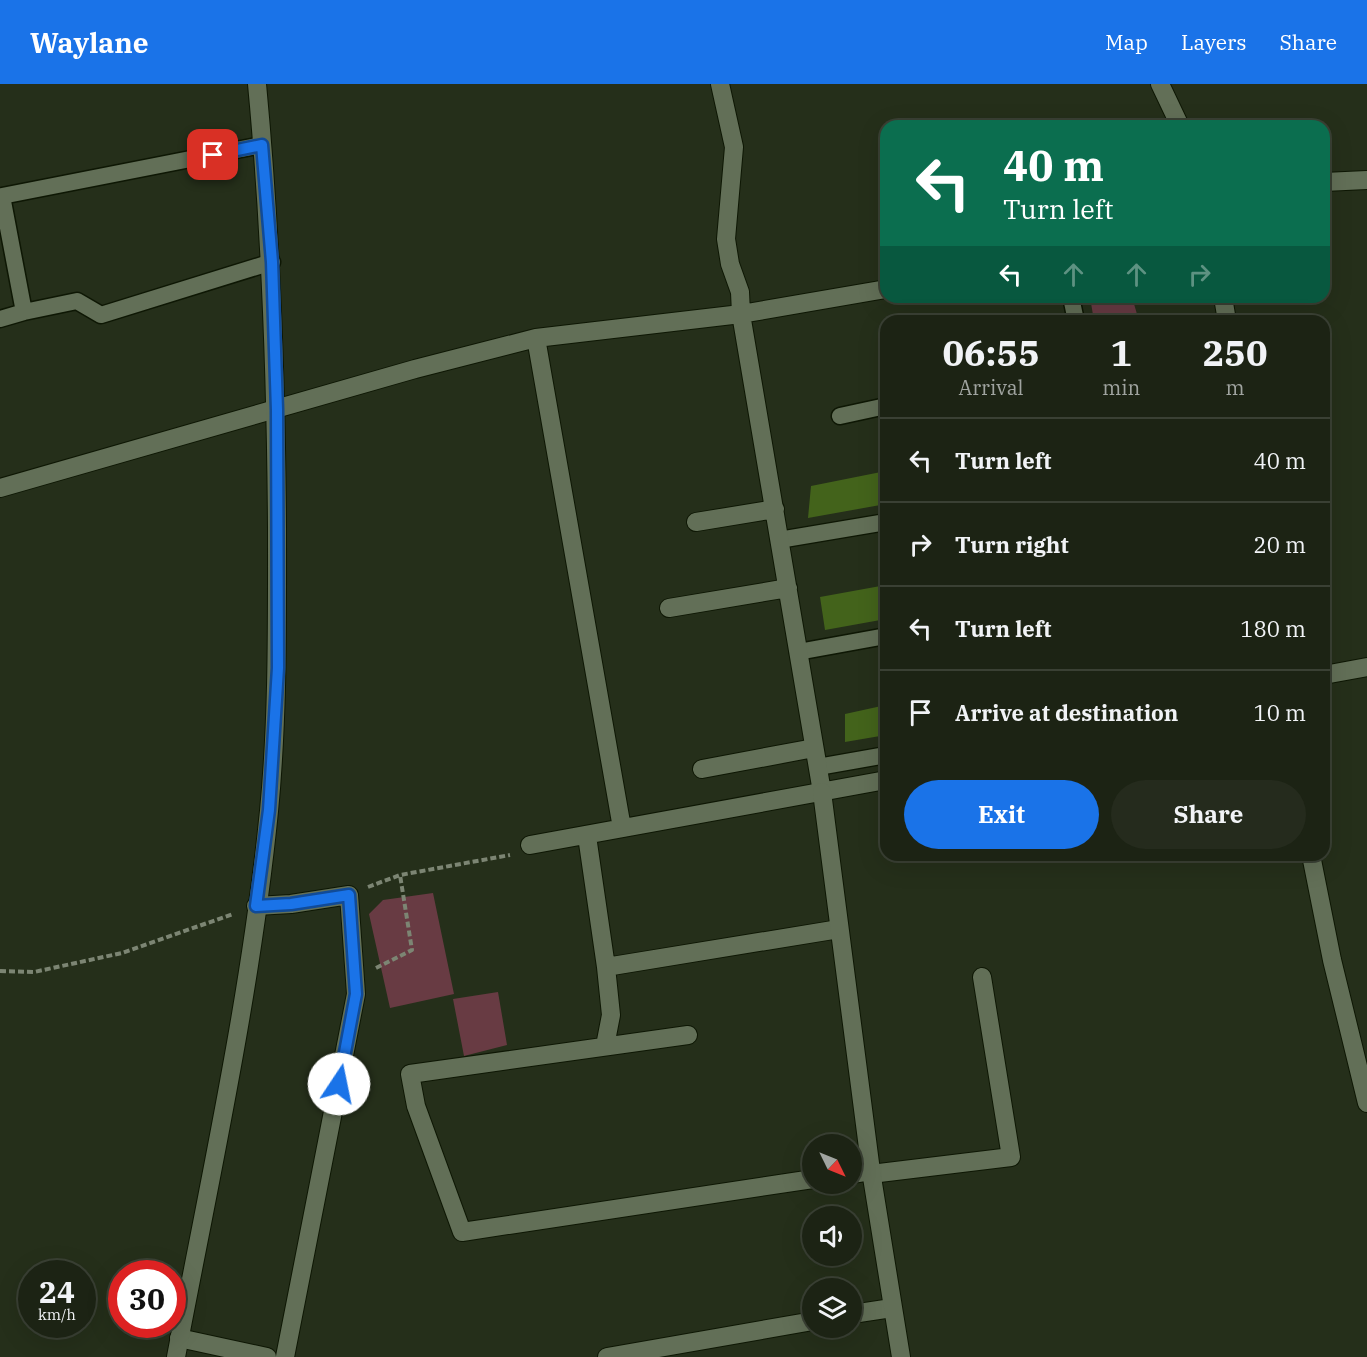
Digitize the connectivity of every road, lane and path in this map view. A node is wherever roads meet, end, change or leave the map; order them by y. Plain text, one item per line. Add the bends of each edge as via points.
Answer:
1 (256, 84) edge
2 (720, 84) edge
3 (1160, 84) edge
4 (1177, 120) edge
5 (262, 145) junction
6 (1367, 180) edge
7 (1330, 182) edge
8 (272, 262) junction
9 (880, 291) edge
10 (24, 312) junction
11 (741, 314) junction
12 (0, 319) edge
13 (536, 338) junction
14 (880, 407) edge
15 (277, 410) junction
16 (840, 416) dead end
17 (0, 488) edge
18 (775, 509) junction
19 (696, 522) dead end
20 (880, 523) edge
21 (779, 540) junction
22 (788, 588) junction
23 (669, 608) dead end
24 (880, 637) edge
25 (798, 652) junction
26 (1367, 667) edge
27 (1330, 674) edge
28 (814, 748) junction
29 (880, 756) edge
30 (818, 767) junction
31 (702, 769) dead end
32 (880, 781) edge
33 (822, 792) junction
34 (622, 828) junction
35 (587, 836) junction
36 (530, 845) joint
37 (1312, 861) edge
38 (400, 875) junction
39 (349, 895) junction
40 (256, 906) junction
41 (839, 929) junction
42 (606, 967) junction
43 (0, 971) edge
44 (355, 972) junction
45 (982, 977) dead end
46 (688, 1035) dead end
47 (605, 1046) junction
48 (1367, 1103) edge
49 (871, 1172) junction
50 (862, 1173) edge
51 (802, 1181) edge
52 (186, 1301) edge
53 (892, 1308) junction
54 (862, 1312) edge
55 (802, 1323) edge
56 (179, 1338) joint
57 (176, 1357) edge
58 (267, 1357) edge
59 (285, 1357) edge
60 (607, 1357) edge
61 (901, 1357) edge

1 - 5 street
2 - 11 street via 734,147 726,239 740,292
3 - 4 street
5 - 8 street
5 - 10 lane via 2,196
6 - 7 street
8 - 10 lane via 101,315 77,301
8 - 15 street
9 - 11 street
10 - 12 lane
11 - 13 street
11 - 18 street
13 - 15 street
13 - 34 street
14 - 16 lane
15 - 17 street
15 - 40 street via 278,668 269,810
18 - 19 street
18 - 21 street
20 - 21 lane
21 - 22 street
22 - 23 street
22 - 25 street
24 - 25 lane
25 - 28 street
26 - 27 street
28 - 30 street
28 - 31 street
29 - 30 lane
30 - 33 street
32 - 33 street
33 - 34 street
33 - 41 street
34 - 35 street
35 - 36 street
35 - 42 street
36 - 38 path via 526,852
37 - 48 street
38 - 39 path
38 - 44 path via 412,950 371,970
39 - 40 street
39 - 44 street
40 - 43 path via 122,953 34,972
40 - 52 street via 231,1065
41 - 42 street
41 - 49 street
42 - 47 street via 611,1015
44 - 59 street via 356,994
45 - 49 street via 1011,1157
46 - 47 street
47 - 51 street via 410,1074 416,1106 462,1232
49 - 50 street
49 - 53 street
53 - 54 street
53 - 61 street
55 - 60 street
56 - 57 street
56 - 58 street

